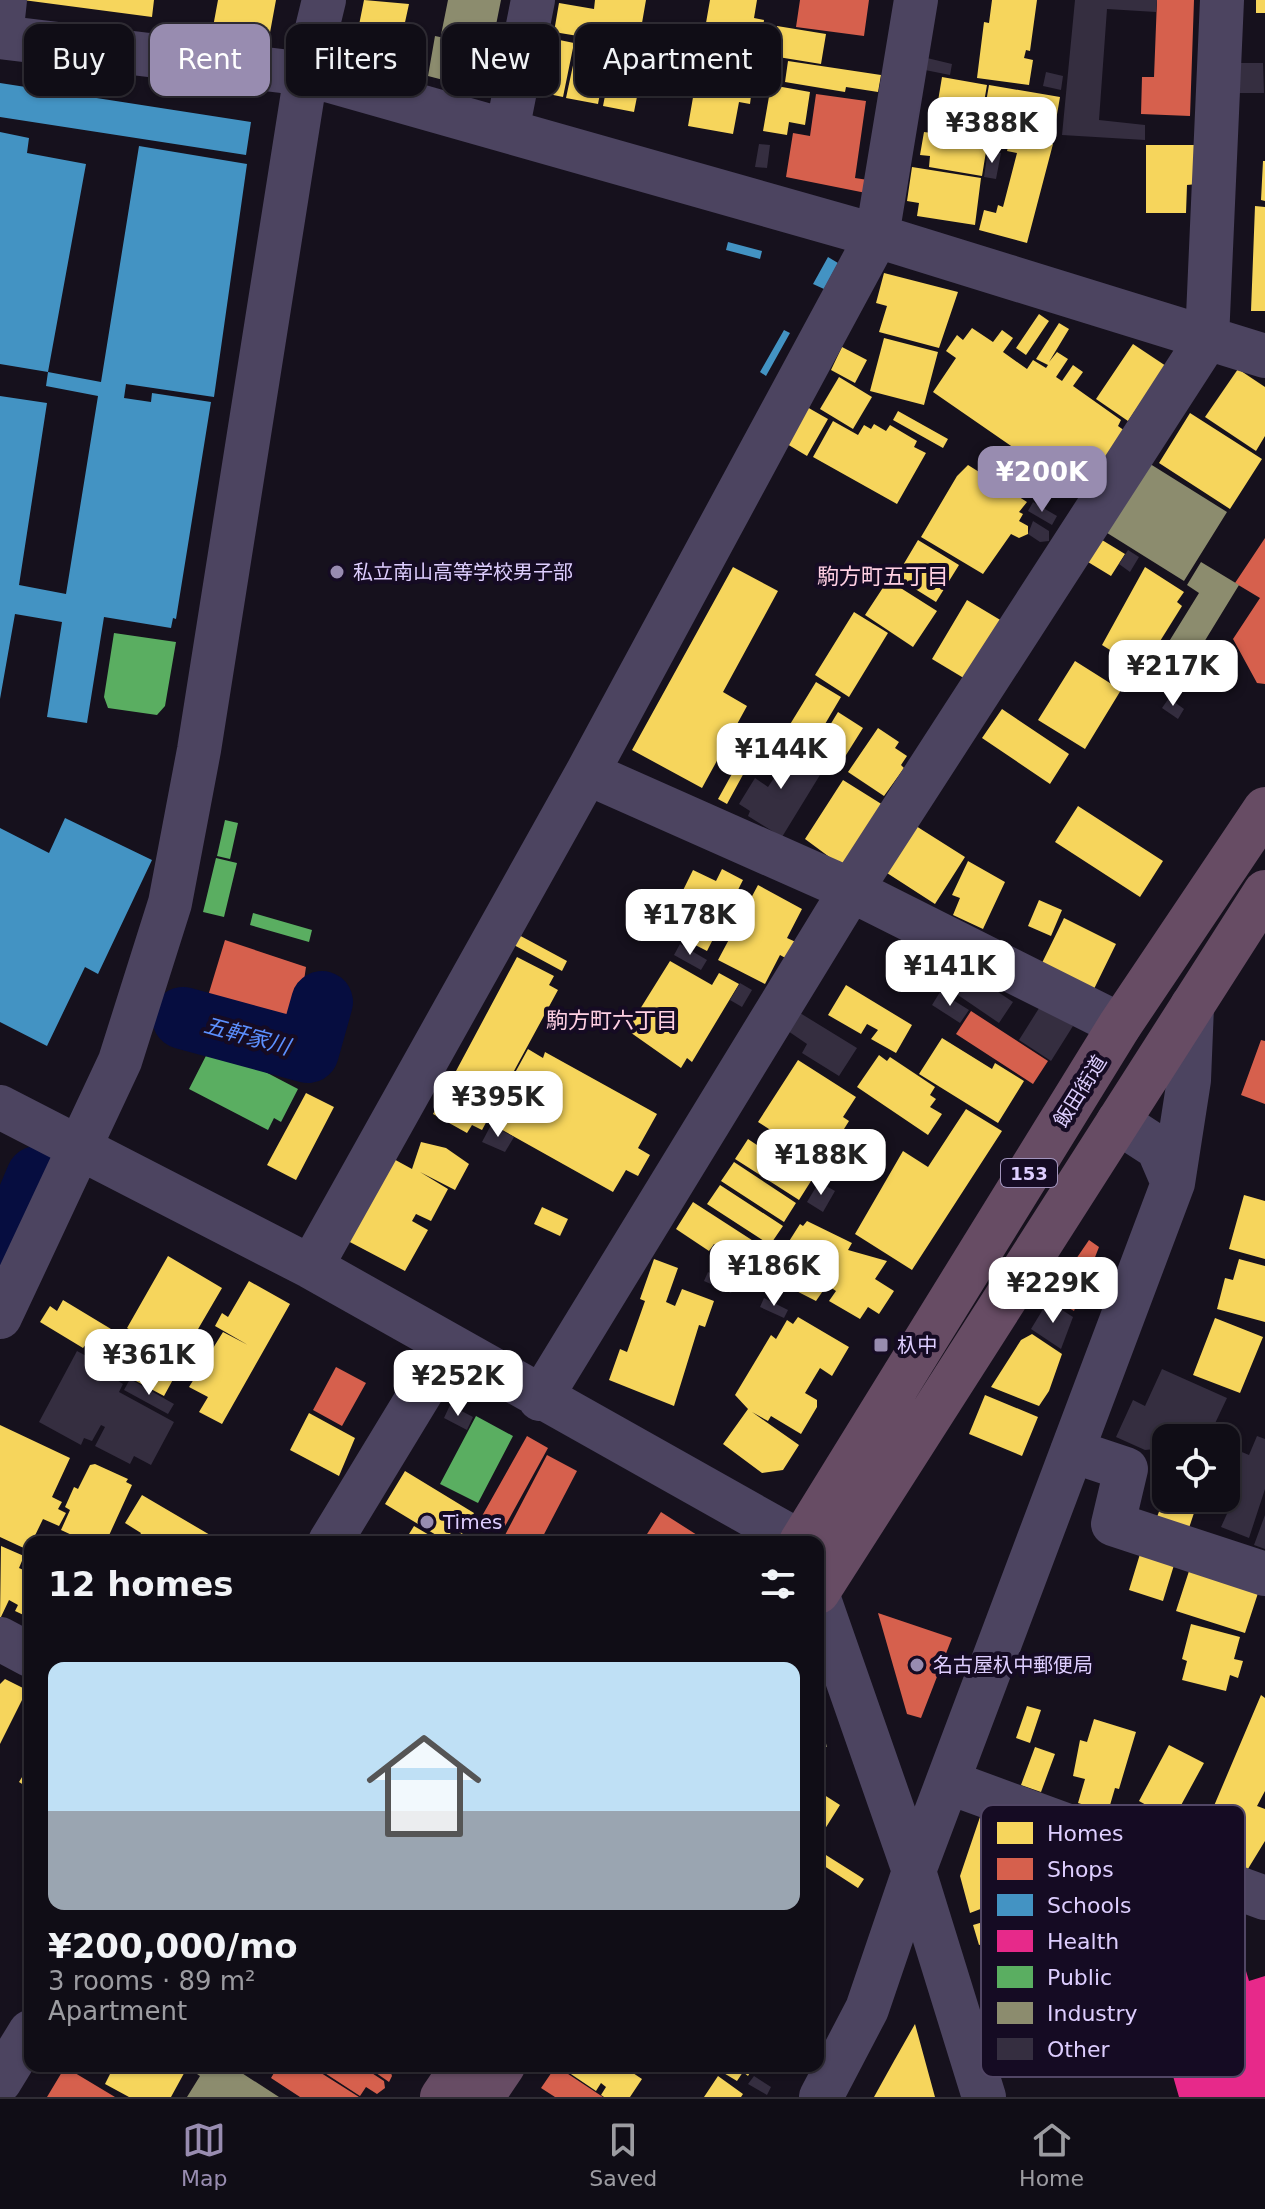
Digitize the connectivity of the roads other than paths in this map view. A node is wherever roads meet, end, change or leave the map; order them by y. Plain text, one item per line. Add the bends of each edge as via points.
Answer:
1 (5, 0) edge
2 (324, 0) edge
3 (533, 0) edge
4 (916, 0) edge
5 (1222, 0) edge
6 (318, 24) edge
7 (0, 37) edge
8 (286, 72) edge
9 (303, 96) edge
10 (384, 96) edge
11 (507, 131) junction
12 (877, 236) junction
13 (1207, 339) junction
14 (1265, 356) edge
15 (587, 773) junction
16 (1265, 809) edge
17 (851, 890) junction
18 (1265, 892) edge
19 (1251, 938) edge
20 (1192, 1006) junction
21 (1120, 1025) junction
22 (0, 1107) edge
23 (1118, 1122) junction
24 (81, 1147) junction
25 (1173, 1183) junction
26 (311, 1267) junction
27 (0, 1317) edge
28 (449, 1346) junction
29 (540, 1399) junction
30 (1072, 1451) junction
31 (334, 1536) edge
32 (790, 1536) edge
33 (805, 1536) edge
34 (1265, 1574) edge
35 (824, 1585) edge
36 (824, 1611) edge
37 (0, 1639) edge
38 (24, 1652) edge
39 (948, 1782) junction
40 (1011, 1805) edge
41 (914, 1871) junction
42 (1245, 1891) edge
43 (1265, 1898) edge
44 (24, 2042) edge
45 (459, 2072) edge
46 (499, 2072) edge
47 (0, 2081) edge
48 (442, 2097) edge
49 (482, 2097) edge
50 (821, 2097) edge
51 (984, 2097) edge

1 - 7 street
2 - 6 street
3 - 11 street
4 - 12 street
5 - 13 street
7 - 8 street
9 - 24 street via 170,903 120,1061
10 - 11 street
11 - 12 street
12 - 13 street
12 - 15 street
13 - 14 street
13 - 17 street
15 - 17 street
15 - 26 street
16 - 21 highway, 飯田街道 / 153
17 - 21 street
17 - 29 street
18 - 19 highway, 153
19 - 20 highway, 153
20 - 23 highway, 153
20 - 25 street via 1189,1080
21 - 33 highway, 飯田街道 / 153
22 - 24 street
23 - 25 street via 1158,1148
23 - 35 highway, 153
24 - 26 street
24 - 27 street
25 - 30 street
26 - 28 street
28 - 29 street
28 - 31 street
29 - 32 street
30 - 34 street via 1126,1469 1113,1524
30 - 39 street
36 - 41 street
37 - 38 street
39 - 40 street
39 - 41 street
41 - 50 street via 867,2009
41 - 51 street
42 - 43 street
44 - 47 street
45 - 48 highway
46 - 49 highway

